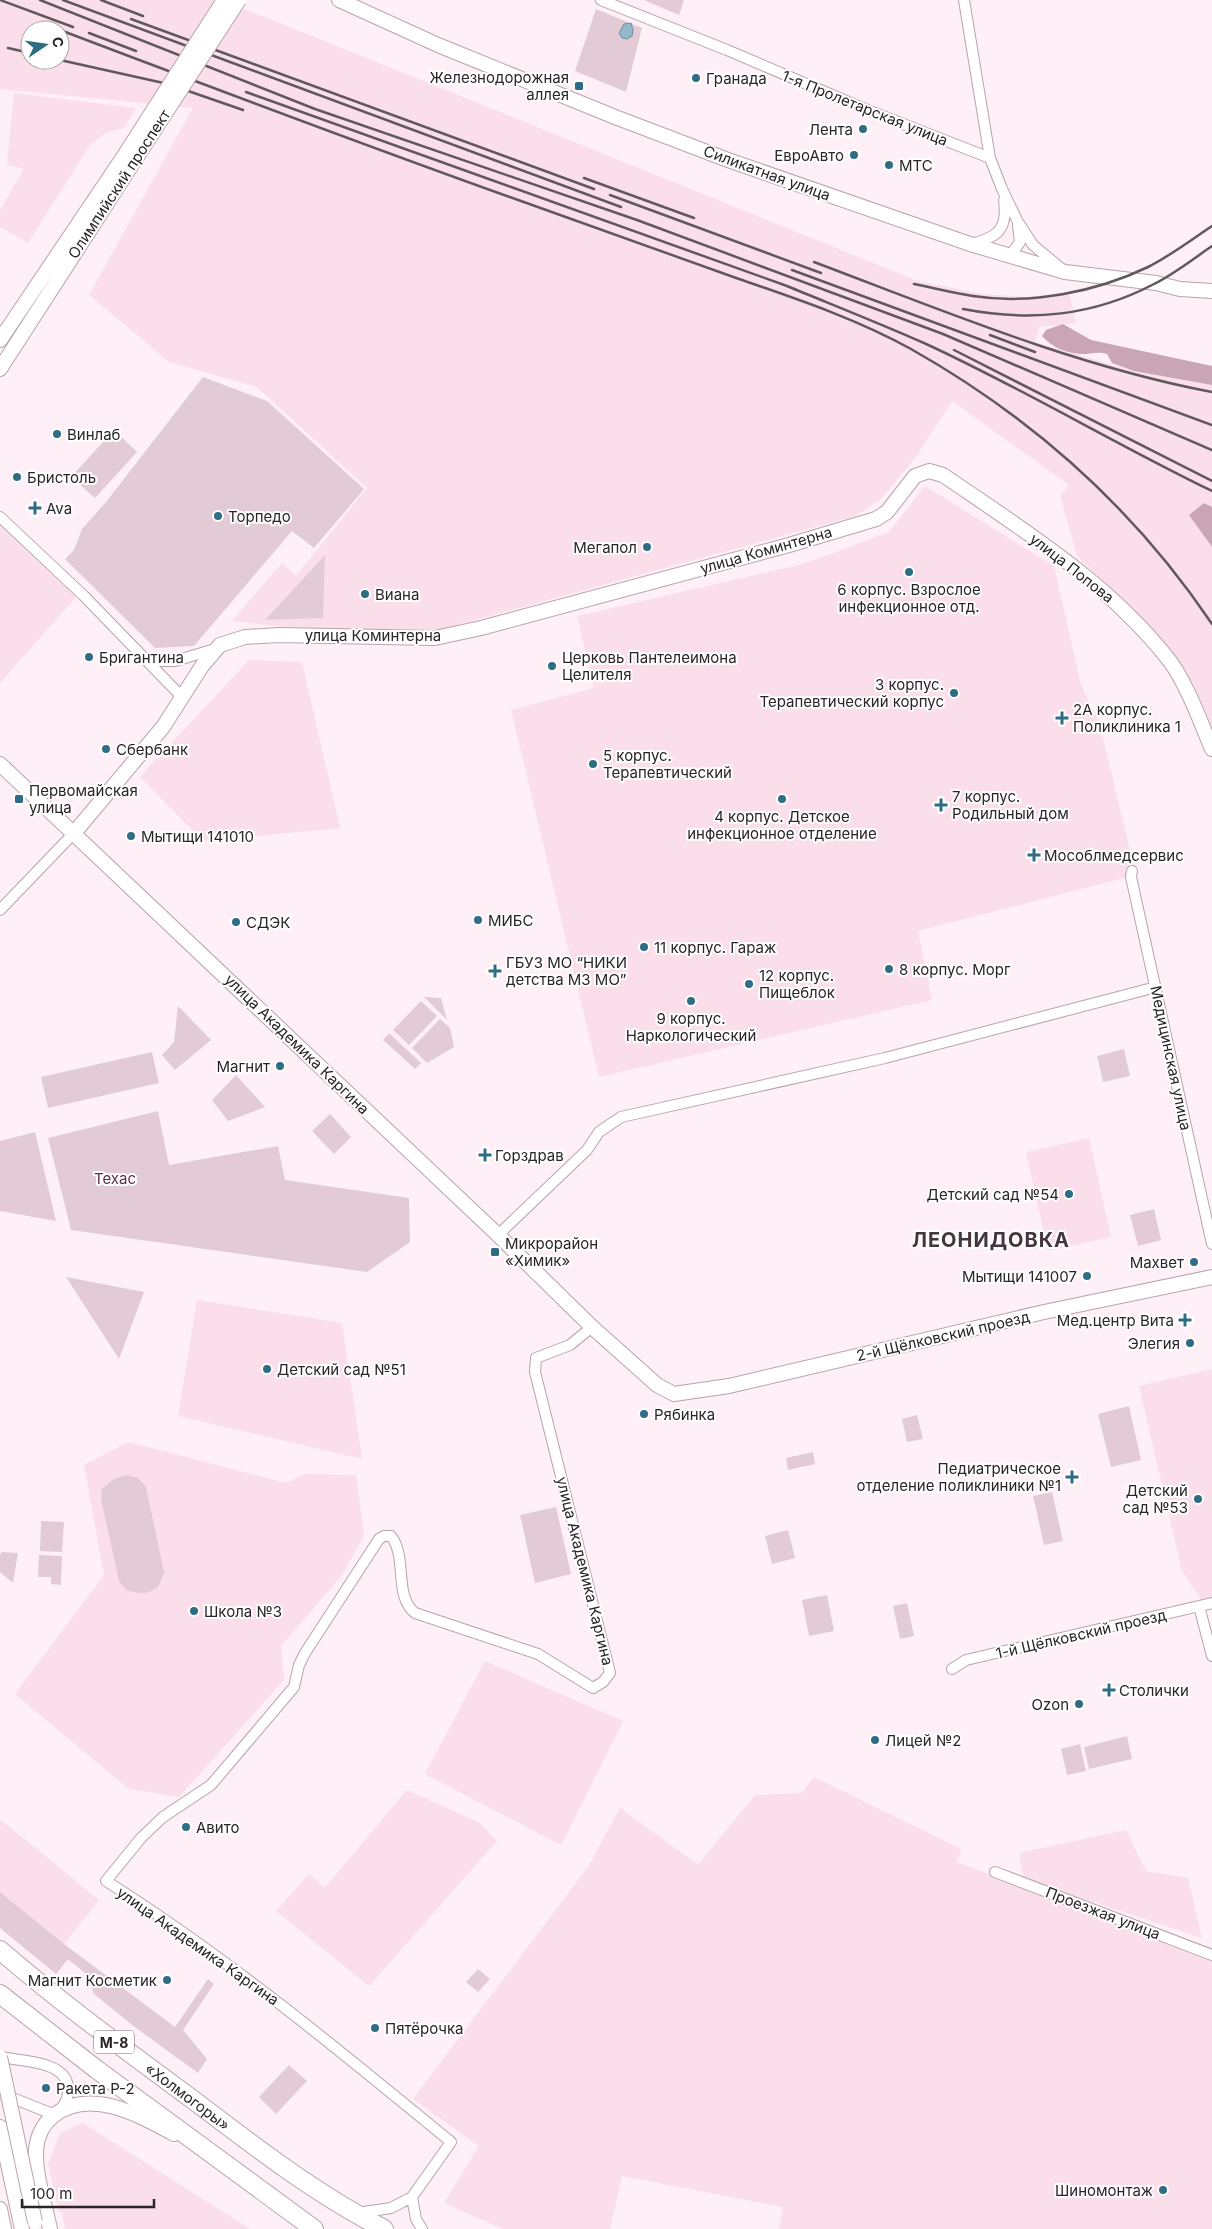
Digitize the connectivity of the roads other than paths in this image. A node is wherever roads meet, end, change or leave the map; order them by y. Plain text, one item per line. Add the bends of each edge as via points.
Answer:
1 (224, 0) edge
2 (238, 0) edge
3 (339, 0) edge
4 (367, 0) edge
5 (601, 0) edge
6 (964, 0) edge
7 (378, 19) junction
8 (990, 158) junction
9 (127, 161) junction
10 (1002, 189) junction
11 (1018, 222) junction
12 (970, 244) junction
13 (1010, 256) junction
14 (1065, 272) junction
15 (1212, 291) edge
16 (0, 340) edge
17 (0, 369) edge
18 (929, 471) joint
19 (0, 517) edge
20 (215, 649) junction
21 (148, 661) junction
22 (181, 696) junction
23 (1212, 749) edge
24 (0, 764) edge
25 (74, 833) junction
26 (1132, 871) dead end
27 (0, 910) edge
28 (1156, 987) junction
29 (498, 1235) junction
30 (1212, 1244) edge
31 (1212, 1277) edge
32 (592, 1327) junction
33 (674, 1394) joint
34 (1212, 1603) edge
35 (1199, 1606) junction
36 (1212, 1656) edge
37 (952, 1669) dead end
38 (994, 1872) dead end
39 (0, 1950) edge
40 (1212, 1955) edge
41 (0, 1994) edge
42 (0, 2057) edge
43 (0, 2094) edge
44 (58, 2112) junction
45 (0, 2126) edge
46 (213, 2154) junction
47 (412, 2197) junction
48 (0, 2210) edge
49 (354, 2213) junction
50 (36, 2225) edge
51 (21, 2227) edge
52 (4, 2229) edge
53 (50, 2229) edge
54 (314, 2229) edge
55 (384, 2229) edge
56 (422, 2229) edge

1 - 9 street, Олимпийский проспект, bridge
2 - 9 street, Олимпийский проспект, bridge
3 - 7 street, Силикатная улица
4 - 7 street
5 - 8 street, 1-я Пролетарская улица
6 - 8 street
7 - 12 street, Силикатная улица via 623,120
8 - 10 street
9 - 16 street, Олимпийский проспект
9 - 17 street, Олимпийский проспект
10 - 11 street
10 - 12 street via 1005,220 1000,230 995,236
11 - 13 street via 1020,242
11 - 14 street via 1033,245
12 - 13 street, Силикатная улица
13 - 14 street, Силикатная улица
14 - 15 street, Силикатная улица
18 - 20 street, улица Коминтерна via 915,476 887,512 876,519 482,628 435,638 245,637
18 - 23 street, улица Попова via 943,475 1111,596 1170,661
19 - 21 street
20 - 21 street via 175,661
20 - 22 street
21 - 22 street
22 - 25 street via 163,727
24 - 25 street, улица Академика Каргина
25 - 27 street
25 - 29 street, улица Академика Каргина
26 - 28 street, Медицинская улица
28 - 29 street via 885,1058 621,1117 599,1132 587,1150
28 - 30 street, Медицинская улица
29 - 32 street, улица Академика Каргина
31 - 33 street, 2-й Щёлковский проезд via 1044,1312 729,1386
32 - 33 street, улица Академика Каргина via 657,1385
32 - 47 street, улица Академика Каргина via 570,1345 536,1358 534,1372 610,1673 603,1682 593,1688 538,1654 415,1613 404,1598 397,1546 391,1536 384,1536 305,1653 294,1687 211,1785 163,1817 106,1881 217,1956 329,2042 450,2142
34 - 35 street, 1-й Щёлковский проезд
35 - 36 street
35 - 37 street, 1-й Щёлковский проезд via 966,1660
38 - 40 street, Проезжая улица
39 - 49 highway, «Холмогоры» / М-8 via 94,2027 231,2129 303,2182
41 - 46 highway, «Холмогоры» / М-8 via 81,2059
42 - 44 street via 62,2072 69,2091 65,2106
42 - 50 street, bridge
43 - 44 street via 42,2111
44 - 46 street via 83,2105 117,2108
44 - 53 street via 44,2126 36,2149
45 - 51 street
46 - 54 highway, «Холмогоры» / М-8
47 - 49 street, улица Академика Каргина via 391,2208
47 - 56 street via 416,2219
48 - 52 street
49 - 55 highway, «Холмогоры» / М-8

